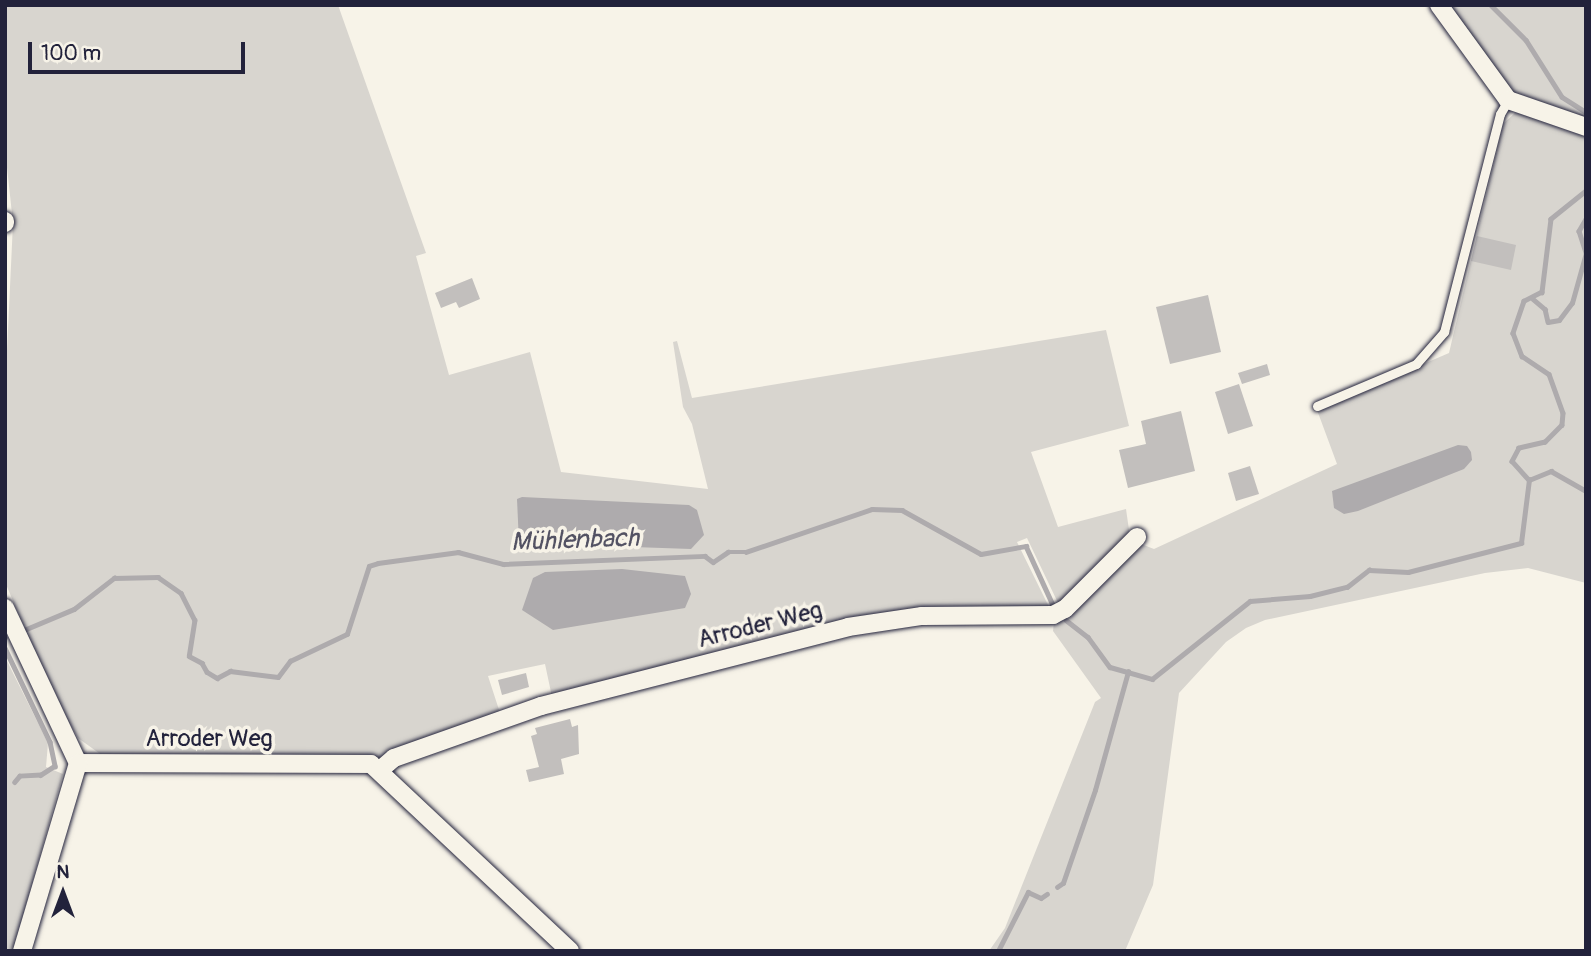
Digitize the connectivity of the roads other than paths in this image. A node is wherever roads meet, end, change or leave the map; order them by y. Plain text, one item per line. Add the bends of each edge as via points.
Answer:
1 (1439, 5) edge
2 (1508, 100) junction
3 (1586, 127) edge
4 (1317, 406) dead end
5 (1137, 537) dead end
6 (5, 608) edge
7 (78, 763) junction
8 (380, 770) junction
9 (22, 951) edge
10 (570, 951) edge

1 - 2 street
2 - 3 street
2 - 4 lane via 1500,114 1444,332 1416,364
5 - 8 street, Arroder Weg via 1057,613 922,616 848,628 541,706 394,758
6 - 7 street
7 - 8 street, Arroder Weg via 364,763
7 - 9 street
8 - 10 street

